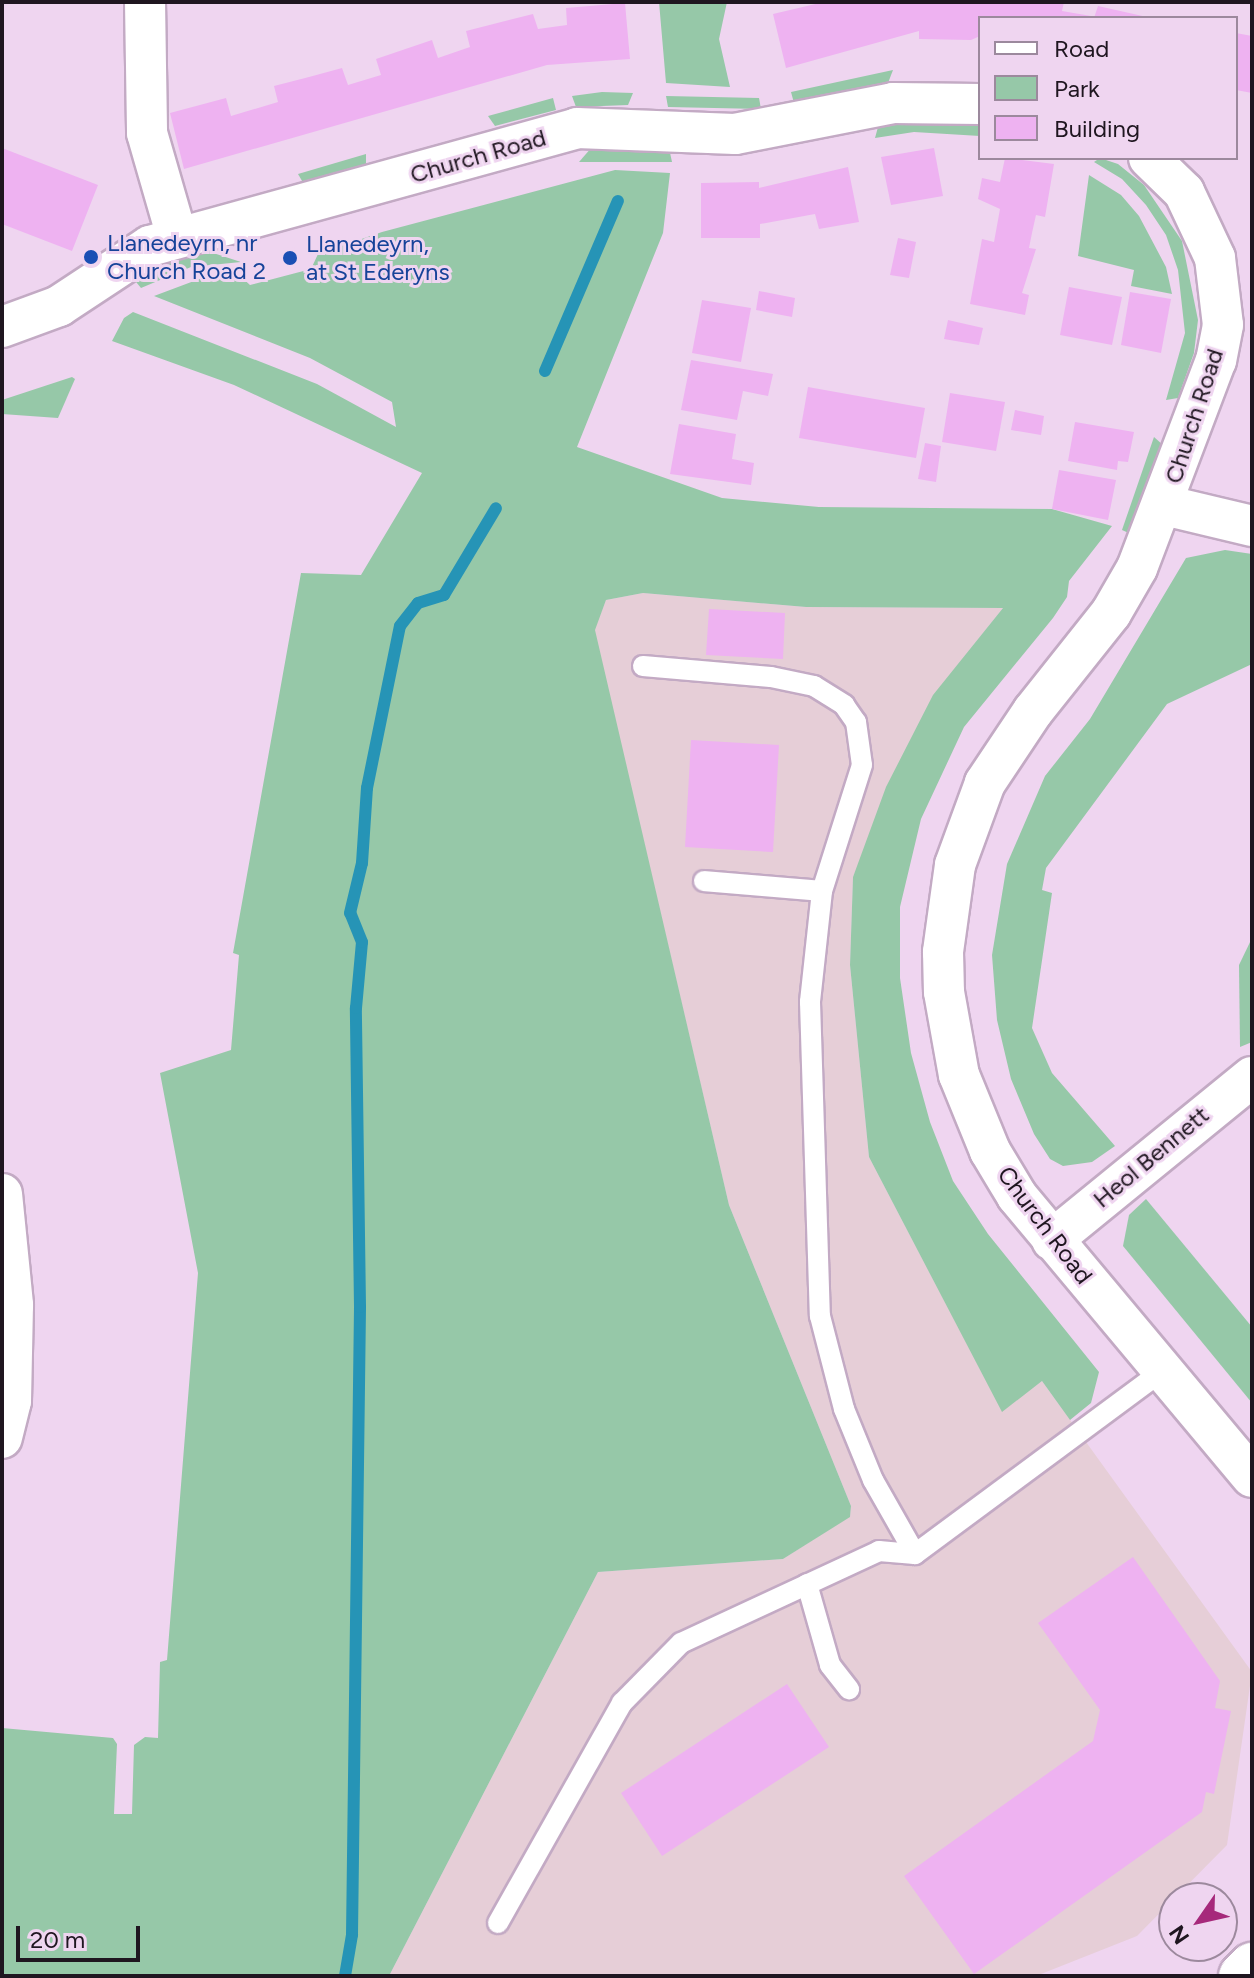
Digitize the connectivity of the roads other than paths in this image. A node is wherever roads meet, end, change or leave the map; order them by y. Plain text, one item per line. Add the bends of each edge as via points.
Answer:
1 (145, 2) edge
2 (978, 104) edge
3 (1151, 160) edge
4 (177, 237) junction
5 (2, 327) edge
6 (1164, 505) junction
7 (1252, 526) edge
8 (643, 666) dead end
9 (704, 881) dead end
10 (822, 891) junction
11 (1252, 1077) edge
12 (2, 1194) edge
13 (1052, 1240) junction
14 (7, 1362) edge
15 (1161, 1372) junction
16 (2, 1438) edge
17 (1252, 1477) edge
18 (915, 1554) junction
19 (807, 1584) junction
20 (849, 1689) dead end
21 (498, 1923) dead end
22 (1252, 1965) edge
23 (1241, 1976) edge

1 - 4 street via 147,133
2 - 4 street, Church Road via 893,103 735,134 577,128
3 - 6 street, Church Road via 1184,192 1203,226 1222,293 1216,360
4 - 5 street, Church Road via 127,258 59,306
6 - 7 street, Church Road
6 - 13 street, Church Road via 1111,613 1033,711 985,783 955,865 948,903 944,992 959,1075 990,1151
8 - 10 lane via 771,677 814,686 844,705 856,722 862,765
9 - 10 lane
10 - 18 lane via 810,1002 820,1316 844,1409 873,1480
11 - 13 street, Heol Bennett
12 - 14 street via 13,1305
13 - 15 street, Church Road
14 - 16 street
15 - 17 street, Church Road
15 - 18 lane
18 - 19 lane via 879,1551
19 - 20 lane via 830,1665
19 - 21 lane via 681,1643 622,1703
22 - 23 main road

